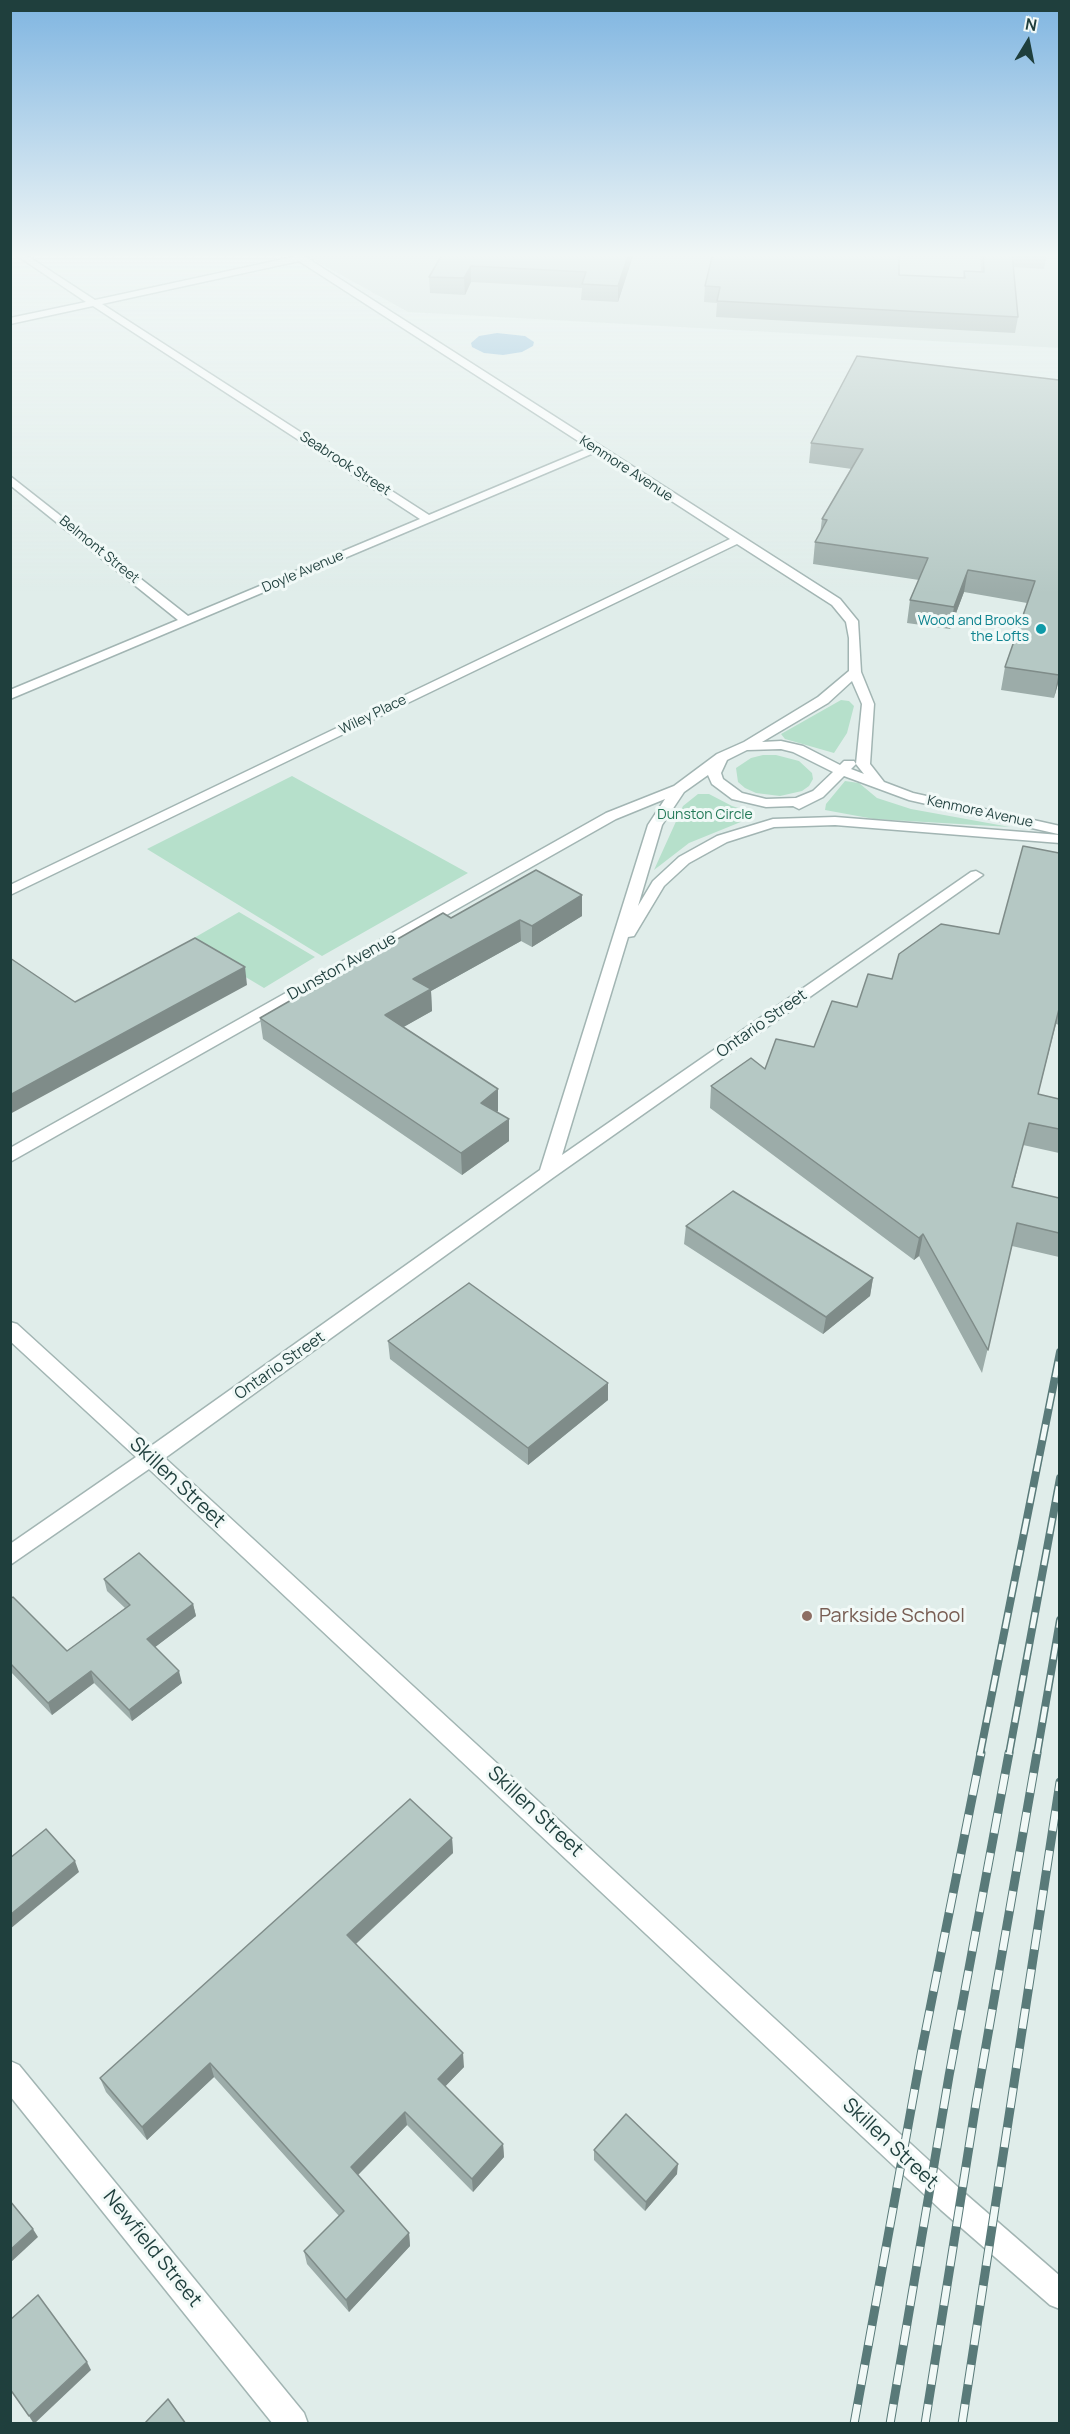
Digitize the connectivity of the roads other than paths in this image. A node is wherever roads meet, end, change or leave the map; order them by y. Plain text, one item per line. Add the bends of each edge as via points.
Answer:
1 (193, 367) edge
2 (467, 367) edge
3 (595, 449) junction
4 (10, 479) edge
5 (430, 520) junction
6 (736, 540) junction
7 (187, 621) junction
8 (855, 672) junction
9 (10, 695) edge
10 (744, 746) junction
11 (863, 759) junction
12 (717, 763) junction
13 (824, 764) junction
14 (843, 770) junction
15 (829, 781) junction
16 (878, 783) junction
17 (679, 789) junction
18 (808, 799) junction
19 (751, 801) junction
20 (790, 810) junction
21 (833, 821) junction
22 (773, 823) junction
23 (1059, 830) edge
24 (1059, 839) edge
25 (976, 874) dead end
26 (10, 891) edge
27 (614, 958) junction
28 (10, 1156) edge
29 (548, 1173) junction
30 (10, 1329) edge
31 (149, 1458) junction
32 (10, 1556) edge
33 (10, 2074) edge
34 (1059, 2295) edge
35 (293, 2424) edge

1 - 5 street, Seabrook Street
2 - 3 street, Kenmore Avenue
3 - 5 street, Doyle Avenue
3 - 6 street, Kenmore Avenue
4 - 7 street, Belmont Street
5 - 7 street, Doyle Avenue
6 - 8 street, Kenmore Avenue via 836,603 852,621
6 - 26 street, Wiley Place
7 - 9 street, Doyle Avenue
8 - 10 street via 823,700
8 - 11 street, Kenmore Avenue via 868,704
10 - 12 street
10 - 13 street via 781,745 806,752
11 - 14 street
11 - 16 street, Kenmore Avenue
12 - 17 street
12 - 19 street via 717,781 731,793
13 - 14 street
13 - 15 street
14 - 15 street
14 - 16 street
15 - 18 street
16 - 23 street, Kenmore Avenue via 909,796
17 - 27 street via 655,825
17 - 28 street, Dunston Avenue via 611,816
18 - 19 street via 781,804
18 - 20 street
19 - 20 street
20 - 21 street
20 - 22 street
21 - 22 street
21 - 24 street, Kenmore Avenue
22 - 27 street via 722,839 684,860 658,885
25 - 29 street, Ontario Street
27 - 29 street
29 - 31 street, Ontario Street
30 - 31 street, Skillen Street
31 - 32 street, Ontario Street
31 - 34 street, Skillen Street via 951,2200
33 - 35 street, Newfield Street

